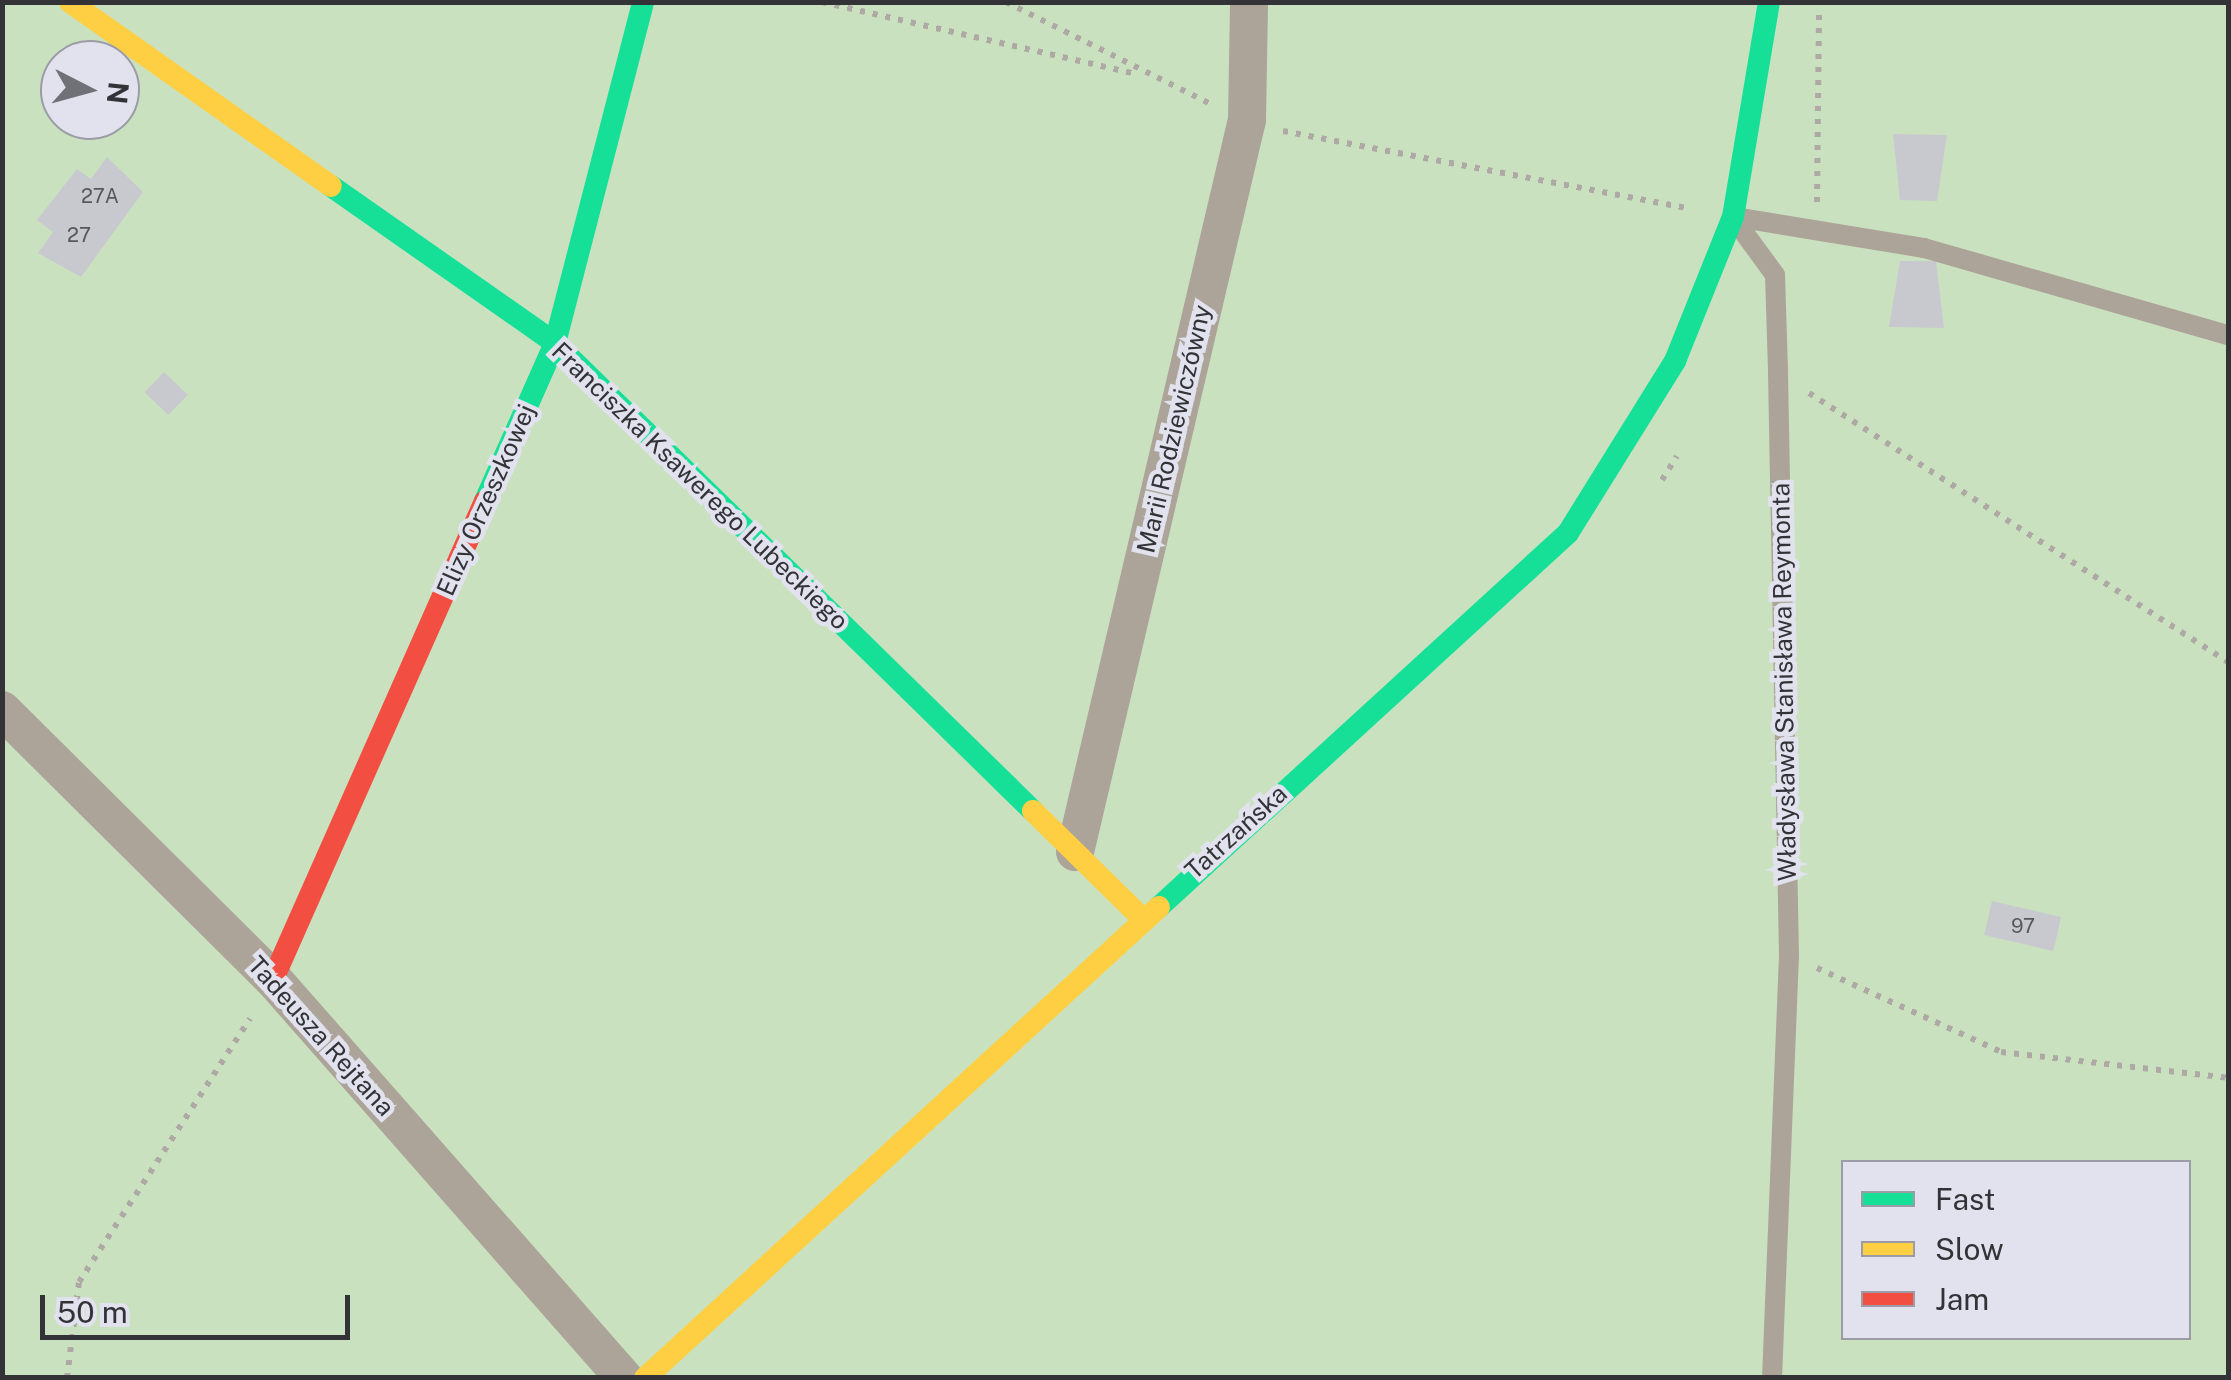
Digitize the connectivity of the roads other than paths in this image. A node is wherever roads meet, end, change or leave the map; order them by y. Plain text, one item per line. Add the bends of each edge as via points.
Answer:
1 (70, 2) edge
2 (643, 2) edge
3 (1249, 2) edge
4 (1769, 2) edge
5 (1733, 217) junction
6 (2228, 335) edge
7 (555, 344) junction
8 (2, 710) edge
9 (1075, 852) junction
10 (1142, 918) junction
11 (273, 979) junction
12 (624, 1378) edge
13 (644, 1378) edge
14 (1772, 1378) edge

1 - 7 street, Franciszka Ksawerego Lubeckiego
2 - 7 street, Elizy Orzeszkowej
3 - 9 street, Marii Rodziewiczówny via 1247,120
4 - 5 street
5 - 6 lane via 1924,248
5 - 10 street, Tatrzańska via 1675,361 1568,534
5 - 14 lane, Władysława Stanisława Reymonta via 1775,275 1788,955
7 - 9 street, Franciszka Ksawerego Lubeckiego
7 - 11 street, Elizy Orzeszkowej
8 - 11 street, Tadeusza Rejtana
9 - 10 street, Franciszka Ksawerego Lubeckiego
10 - 13 street, Tatrzańska
11 - 12 street, Tadeusza Rejtana

